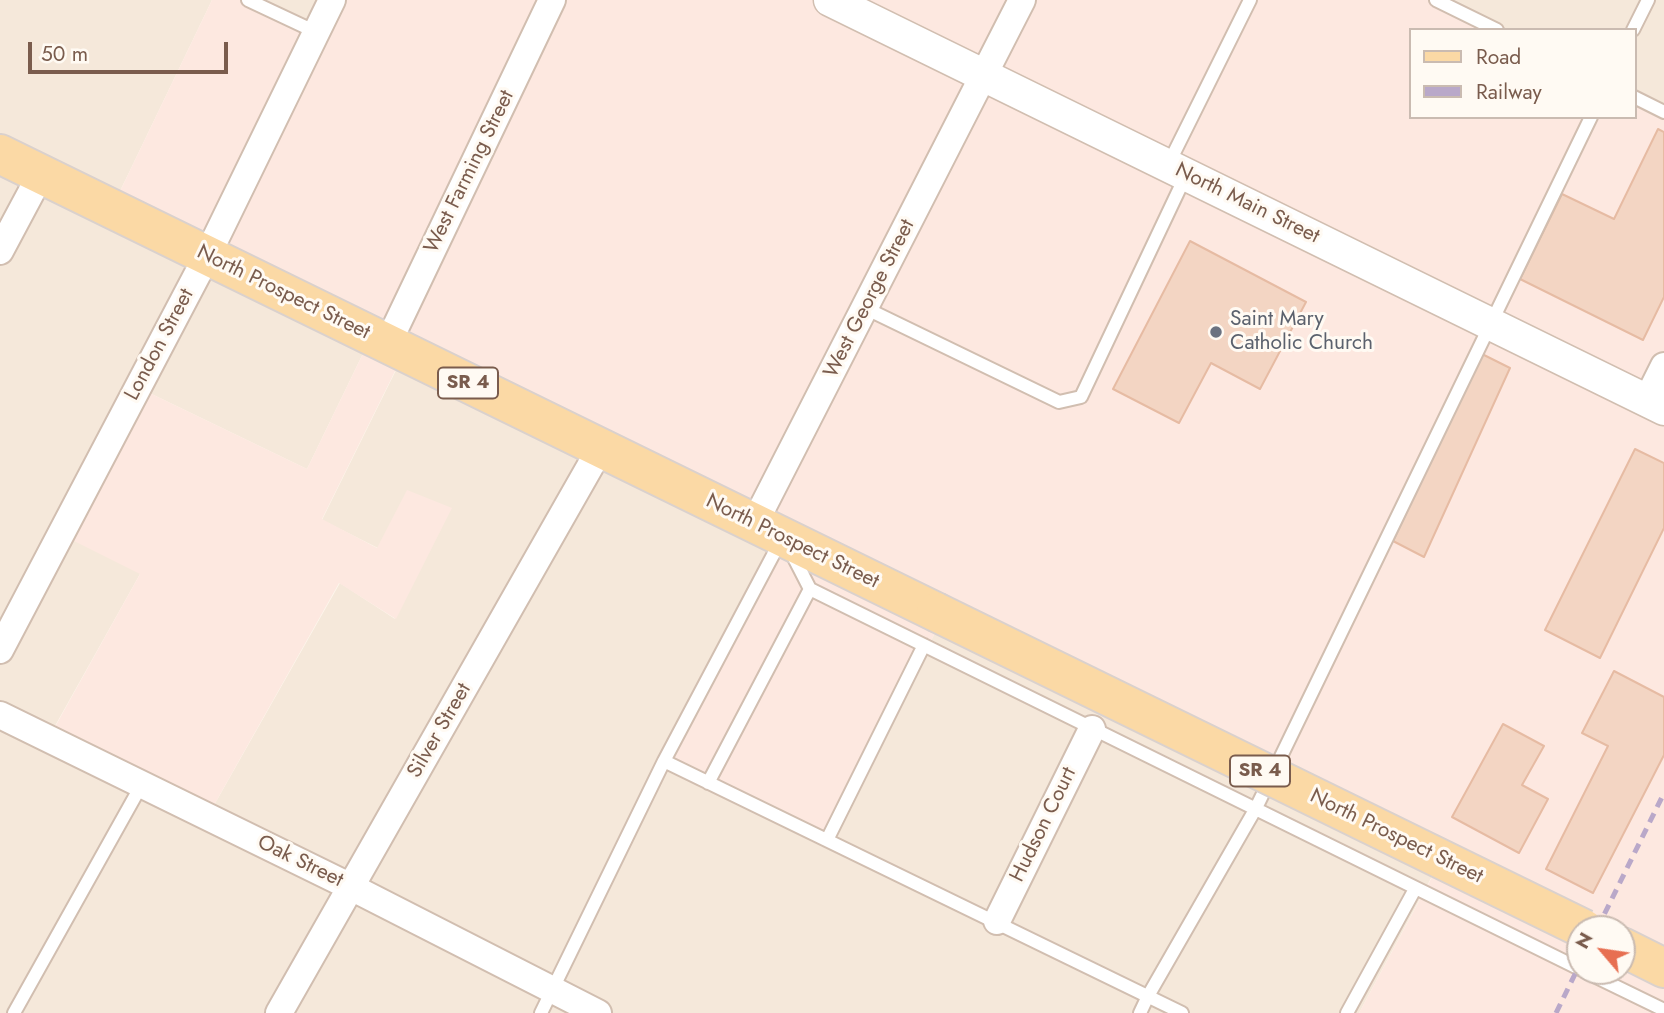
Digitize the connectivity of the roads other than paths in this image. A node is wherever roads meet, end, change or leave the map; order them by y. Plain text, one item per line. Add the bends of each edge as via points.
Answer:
1 (248, 0) edge
2 (332, 0) edge
3 (552, 0) edge
4 (830, 0) edge
5 (1023, 0) edge
6 (1250, 0) edge
7 (1648, 0) edge
8 (1441, 1) edge
9 (1493, 28) edge
10 (1634, 28) edge
11 (316, 33) junction
12 (985, 76) junction
13 (1636, 98) edge
14 (1664, 112) edge
15 (1590, 119) edge
16 (0, 154) edge
17 (1177, 170) junction
18 (41, 174) junction
19 (0, 251) edge
20 (207, 256) junction
21 (865, 308) junction
22 (1491, 324) junction
23 (388, 343) junction
24 (1664, 366) edge
25 (1656, 405) edge
26 (600, 449) junction
27 (769, 529) junction
28 (810, 589) junction
29 (930, 629) junction
30 (0, 650) edge
31 (0, 715) edge
32 (1092, 729) junction
33 (663, 761) junction
34 (708, 783) junction
35 (142, 784) junction
36 (1256, 808) junction
37 (827, 840) junction
38 (351, 887) junction
39 (1415, 888) junction
40 (996, 921) junction
41 (1566, 921) edge
42 (1636, 954) edge
43 (1566, 962) edge
44 (1664, 968) edge
45 (1613, 985) edge
46 (1148, 996) junction
47 (547, 1002) edge
48 (1664, 1010) edge
49 (14, 1013) edge
50 (279, 1013) edge
51 (598, 1013) edge
52 (1140, 1013) edge
53 (1182, 1013) edge
54 (1347, 1013) edge

1 - 11 lane
2 - 11 street, London Street
3 - 23 street, West Farming Street
4 - 12 street, North Main Street
5 - 12 street, West George Street
6 - 17 lane
7 - 10 lane
8 - 9 lane
11 - 20 street, London Street
12 - 17 street, North Main Street
12 - 21 street, West George Street
13 - 14 lane
15 - 22 lane
16 - 18 main road, North Prospect Street / SR 4
17 - 21 lane via 1081,397 1059,402
17 - 22 street, North Main Street
18 - 19 street
18 - 20 main road, North Prospect Street / SR 4
20 - 23 main road, North Prospect Street / SR 4
20 - 30 street, London Street
21 - 27 street, West George Street
22 - 25 street, North Main Street
22 - 36 lane
23 - 26 main road, North Prospect Street / SR 4
24 - 25 street
26 - 27 main road, North Prospect Street / SR 4
26 - 38 street, Silver Street
27 - 28 lane
27 - 29 main road, North Prospect Street / SR 4
27 - 33 lane
28 - 29 lane
28 - 34 lane
29 - 32 lane
29 - 37 lane
29 - 41 main road, North Prospect Street / SR 4, bridge
31 - 35 street, Oak Street
32 - 36 lane
32 - 40 street, Hudson Court
33 - 34 lane
33 - 47 lane
34 - 37 lane
35 - 38 street, Oak Street
35 - 49 lane
36 - 39 lane
36 - 46 lane
37 - 40 lane
38 - 47 street, Oak Street
38 - 50 street, Silver Street
39 - 43 lane
39 - 54 lane
40 - 46 lane
42 - 44 main road
45 - 48 lane
46 - 52 lane
46 - 53 lane
47 - 51 street, Oak Street

